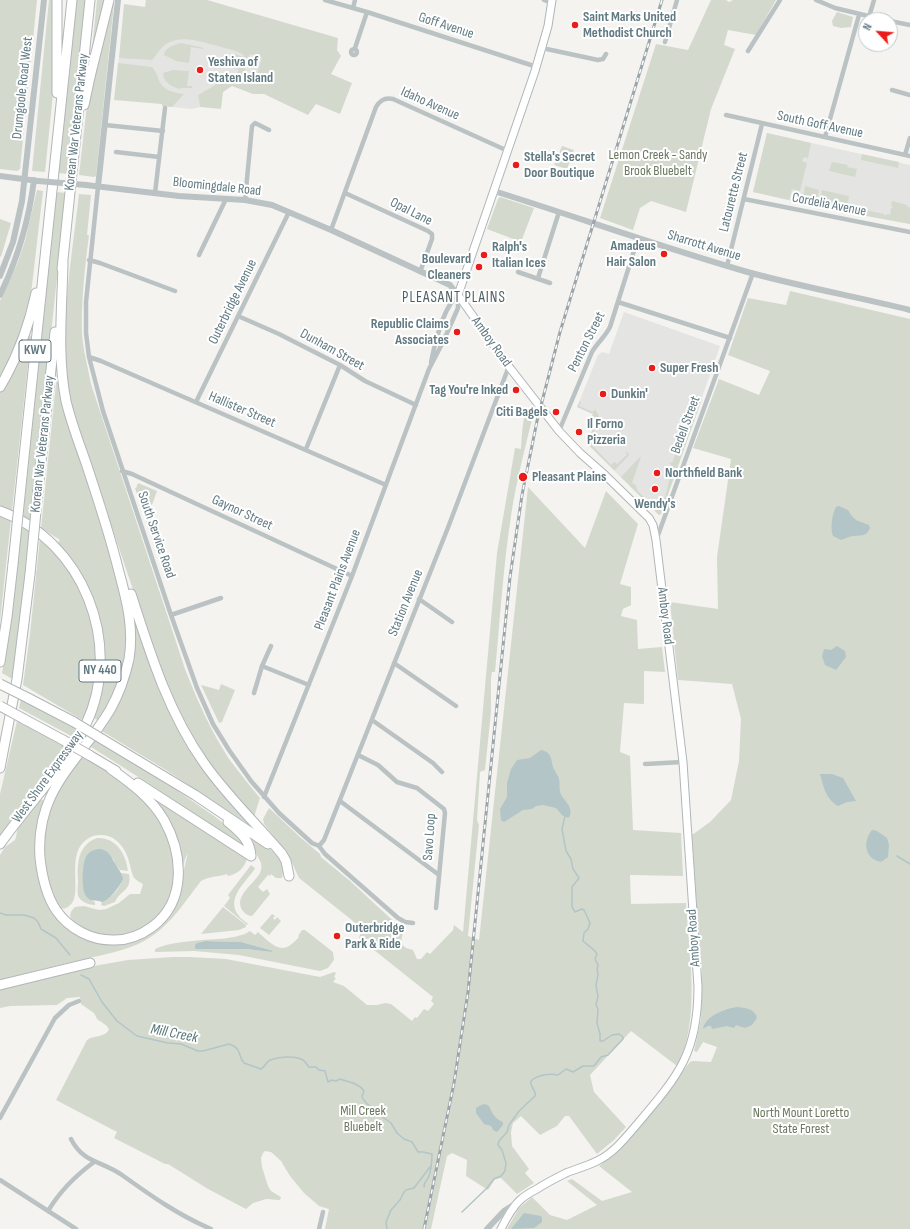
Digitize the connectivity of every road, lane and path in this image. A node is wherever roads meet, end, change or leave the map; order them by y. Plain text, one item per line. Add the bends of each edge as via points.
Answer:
1 (44, 0) edge
2 (57, 0) edge
3 (72, 0) edge
4 (90, 0) edge
5 (109, 0) edge
6 (118, 0) edge
7 (325, 0) edge
8 (355, 0) edge
9 (544, 0) edge
10 (677, 0) edge
11 (780, 0) edge
12 (816, 0) edge
13 (874, 0) edge
14 (552, 1) edge
15 (353, 8) junction
16 (367, 12) junction
17 (870, 12) edge
18 (858, 14) edge
19 (858, 18) edge
20 (898, 23) edge
21 (910, 25) edge
22 (665, 42) dead end
23 (355, 48) dead end
24 (542, 48) junction
25 (748, 51) dead end
26 (606, 54) dead end
27 (537, 67) junction
28 (892, 90) dead end
29 (910, 96) edge
30 (165, 108) dead end
31 (726, 115) dead end
32 (762, 124) junction
33 (105, 125) junction
34 (269, 130) dead end
35 (163, 131) junction
36 (825, 137) junction
37 (910, 138) edge
38 (508, 151) junction
39 (56, 152) junction
40 (116, 152) dead end
41 (907, 156) edge
42 (159, 157) junction
43 (72, 171) junction
44 (0, 176) edge
45 (25, 179) junction
46 (36, 180) junction
47 (98, 187) junction
48 (494, 191) junction
49 (155, 193) junction
50 (345, 193) junction
51 (226, 199) junction
52 (744, 199) junction
53 (245, 200) junction
54 (289, 212) junction
55 (559, 212) junction
56 (48, 226) junction
57 (331, 230) junction
58 (910, 232) edge
59 (638, 238) junction
60 (199, 255) dead end
61 (89, 260) junction
62 (63, 263) junction
63 (728, 266) junction
64 (420, 272) junction
65 (518, 272) dead end
66 (753, 273) junction
67 (0, 276) edge
68 (538, 278) junction
69 (550, 283) dead end
70 (175, 291) dead end
71 (0, 295) edge
72 (458, 295) junction
73 (618, 302) junction
74 (910, 310) edge
75 (238, 316) junction
76 (730, 338) junction
77 (89, 357) junction
78 (340, 365) junction
79 (509, 366) junction
80 (429, 369) junction
81 (0, 387) edge
82 (196, 402) junction
83 (416, 405) junction
84 (559, 431) junction
85 (306, 449) junction
86 (122, 471) junction
87 (386, 485) junction
88 (0, 510) edge
89 (656, 540) junction
90 (112, 546) junction
91 (352, 576) junction
92 (221, 598) dead end
93 (419, 598) junction
94 (171, 615) junction
95 (452, 622) dead end
96 (270, 646) dead end
97 (0, 660) edge
98 (394, 663) junction
99 (262, 666) junction
100 (0, 684) edge
101 (309, 685) junction
102 (254, 693) dead end
103 (0, 706) edge
104 (456, 706) dead end
105 (372, 720) junction
106 (358, 755) junction
107 (683, 762) junction
108 (645, 764) dead end
109 (0, 768) edge
110 (111, 768) junction
111 (442, 772) dead end
112 (174, 783) junction
113 (264, 797) junction
114 (340, 801) junction
115 (0, 844) edge
116 (319, 846) junction
117 (439, 875) junction
118 (436, 908) dead end
119 (413, 923) dead end
120 (90, 963) dead end
121 (0, 985) edge
122 (79, 1001) dead end
123 (0, 1118) edge
124 (71, 1139) dead end
125 (94, 1162) junction
126 (0, 1180) edge
127 (521, 1199) junction
128 (48, 1211) junction
129 (323, 1212) dead end
130 (76, 1229) edge
131 (211, 1229) edge
132 (319, 1229) edge
133 (487, 1229) edge
134 (501, 1229) edge

1 - 45 street, Drumgoole Road West
2 - 39 highway
3 - 39 highway, Korean War Veterans Parkway / KWV
4 - 43 highway, Korean War Veterans Parkway / KWV
5 - 43 highway via 90,77
6 - 33 street
7 - 15 street, Goff Avenue
8 - 15 street
9 - 14 street
10 - 22 street
11 - 25 street
12 - 18 street
13 - 17 street
14 - 24 main road
15 - 16 street, Goff Avenue
16 - 23 street
16 - 27 street, Goff Avenue
19 - 36 street
20 - 21 street
24 - 26 street via 598,60 603,59
24 - 27 main road
27 - 38 main road
28 - 29 street
30 - 35 street
31 - 32 street, South Goff Avenue
32 - 36 street, South Goff Avenue
32 - 52 street, Latourette Street
33 - 35 street
33 - 47 street
34 - 53 street via 255,123 252,126
35 - 42 street
36 - 41 street, South Goff Avenue
37 - 41 street
38 - 48 main road
38 - 50 street, Idaho Avenue via 393,99 387,99 376,107
39 - 56 highway, Korean War Veterans Parkway / KWV
40 - 42 street
42 - 49 street
43 - 62 highway, Korean War Veterans Parkway / KWV
44 - 45 street, Bloomingdale Road
45 - 46 street, Bloomingdale Road
45 - 67 street, Drumgoole Road West via 17,226
46 - 47 street, Bloomingdale Road, bridge
46 - 71 street via 21,244
47 - 49 street, Bloomingdale Road
47 - 61 street, South Service Road
48 - 55 street, Sharrott Avenue
48 - 72 main road
49 - 51 street, Bloomingdale Road
50 - 57 street, Idaho Avenue
50 - 64 street, Opal Lane via 432,234
51 - 53 street, Bloomingdale Road
51 - 60 street
52 - 58 street, Cordelia Avenue
52 - 63 street, Latourette Street
53 - 54 street, Bloomingdale Road
54 - 57 street, Bloomingdale Road
54 - 75 street, Outerbridge Avenue
55 - 59 street, Sharrott Avenue
55 - 68 street
56 - 81 highway via 29,322 14,362
56 - 97 highway, Korean War Veterans Parkway / KWV, bridge via 13,564
57 - 64 street, Bloomingdale Road
59 - 63 street, Sharrott Avenue
59 - 73 street, Penton Street
61 - 70 street
61 - 77 street, South Service Road via 86,317
62 - 90 highway via 60,348 66,402
62 - 109 highway, Korean War Veterans Parkway / KWV, bridge via 17,679
63 - 66 street, Sharrott Avenue
64 - 72 street, Bloomingdale Road via 450,285
65 - 68 street
66 - 74 street, Sharrott Avenue
66 - 76 street, Bedell Street
68 - 69 street
72 - 79 main road, Amboy Road
72 - 80 street, Pleasant Plains Avenue via 458,308
72 - 80 street, Pleasant Plains Avenue via 450,302 436,339
73 - 76 street
73 - 84 street, Penton Street via 608,331 592,352
75 - 78 street, Dunham Street
75 - 82 street, Outerbridge Avenue
76 - 89 street, Bedell Street
77 - 82 street, Hallister Street
77 - 86 street, South Service Road via 99,399
78 - 83 street, Dunham Street
78 - 85 street
79 - 84 main road, Amboy Road
79 - 93 street, Station Avenue
80 - 83 street, Pleasant Plains Avenue
82 - 85 street, Hallister Street
83 - 87 street, Pleasant Plains Avenue
84 - 89 main road, Amboy Road via 643,511 653,525
85 - 87 street, Hallister Street
86 - 91 street, Gaynor Street
86 - 94 street, South Service Road
87 - 91 street, Pleasant Plains Avenue
88 - 115 highway, West Shore Expressway / NY 440 via 18,518 42,535 73,568 92,606 101,655 96,694 90,715 82,730 66,757
89 - 107 main road, Amboy Road
90 - 110 highway via 130,614 131,642 127,668 110,711 64,772 54,790 44,818 40,852 46,887 61,917 85,934 100,939 116,940 141,934 162,917 174,899 179,872 173,840 162,816 140,791
90 - 112 highway via 159,678 178,721 212,774 282,854 288,872 278,854 266,842
91 - 101 street, Pleasant Plains Avenue
92 - 94 street
93 - 95 street
93 - 98 street, Station Avenue
94 - 113 street, South Service Road via 213,724 236,761
96 - 99 street
98 - 104 street
98 - 105 street, Station Avenue
99 - 101 street
99 - 102 street
100 - 112 highway, bridge via 74,722
101 - 113 street, Pleasant Plains Avenue
103 - 110 highway, bridge
105 - 106 street, Station Avenue
105 - 111 street
106 - 114 street, Station Avenue
106 - 117 street, Savo Loop via 378,765 397,782 417,788 444,809
107 - 108 street
107 - 127 main road, Amboy Road via 698,987 697,1021 688,1054 670,1084 613,1150 598,1161 558,1177
110 - 112 highway via 251,856 247,842 241,834
113 - 116 street, South Service Road via 296,829
114 - 116 street, Station Avenue
114 - 117 street, Savo Loop
116 - 119 street, South Service Road via 398,918
117 - 118 street, Savo Loop
120 - 121 highway
122 - 123 street via 69,1005 55,1018
124 - 125 street via 79,1152
125 - 128 street via 68,1183
125 - 131 street via 113,1169 165,1205
126 - 128 street
127 - 133 street via 504,1211
127 - 134 main road, Amboy Road
128 - 130 street
129 - 132 street

